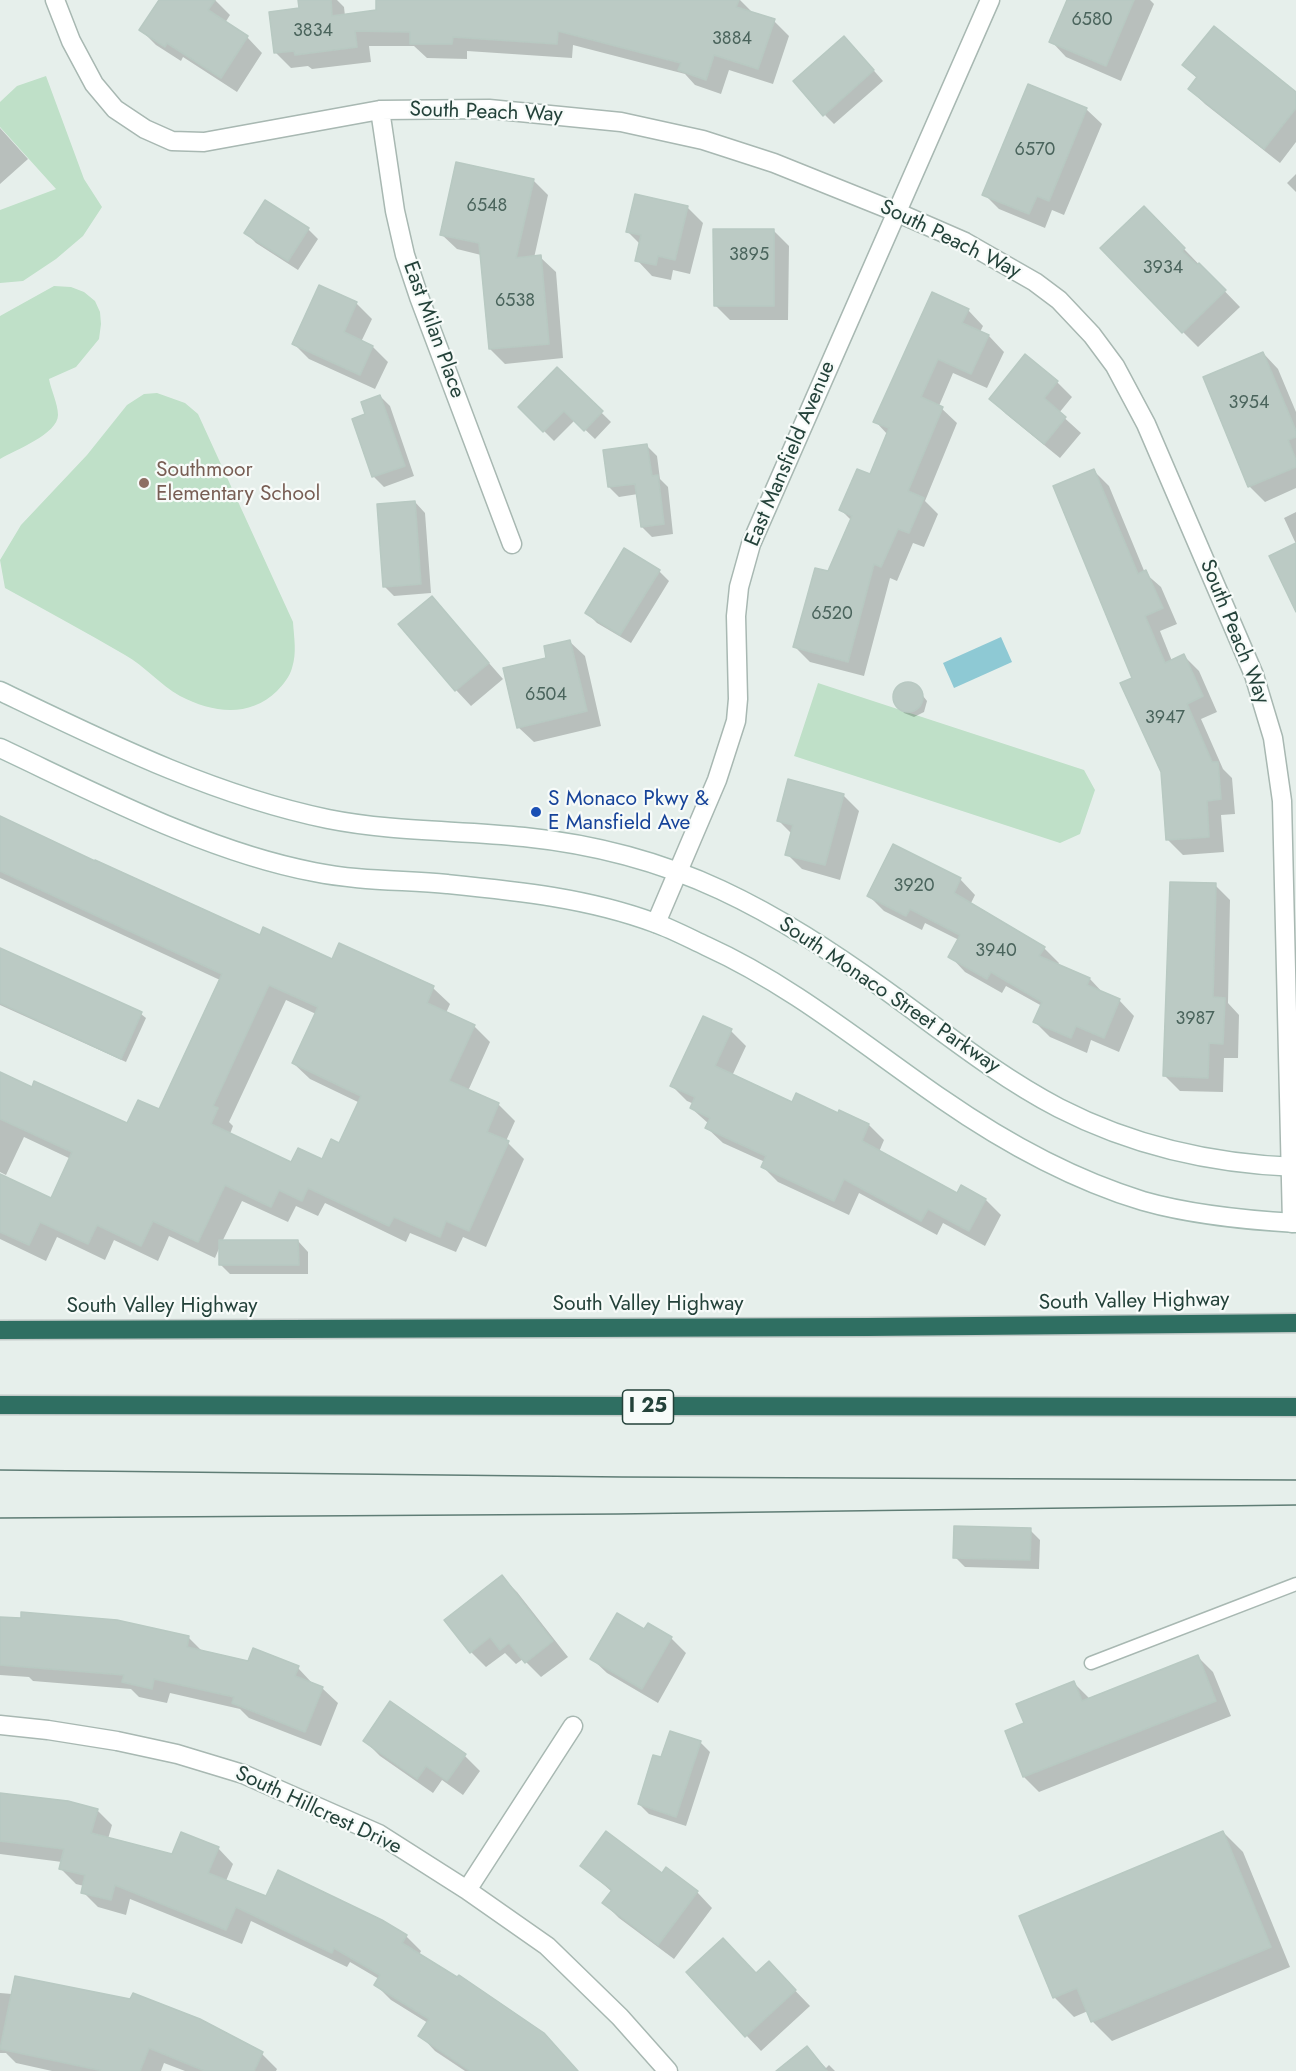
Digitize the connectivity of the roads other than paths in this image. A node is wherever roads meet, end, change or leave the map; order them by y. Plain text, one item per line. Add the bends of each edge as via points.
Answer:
1 (55, 0) edge
2 (990, 0) edge
3 (380, 110) junction
4 (896, 212) junction
5 (513, 544) dead end
6 (0, 691) edge
7 (0, 748) edge
8 (680, 872) junction
9 (657, 923) junction
10 (1294, 1167) edge
11 (1294, 1223) edge
12 (1296, 1323) edge
13 (0, 1330) edge
14 (0, 1405) edge
15 (1296, 1407) edge
16 (1296, 1584) edge
17 (1091, 1663) dead end
18 (0, 1725) edge
19 (573, 1726) dead end
20 (467, 1890) junction
21 (668, 2071) edge

1 - 3 street, South Peach Way via 70,41 115,110 172,141 204,142
2 - 4 street, East Mansfield Avenue
3 - 4 street, South Peach Way via 489,109 652,128 758,157
3 - 5 street, East Milan Place via 405,255
4 - 8 street, East Mansfield Avenue via 751,544 736,616 736,722
4 - 10 street, South Peach Way via 965,242 1017,271 1059,300 1092,335 1115,366 1146,424 1254,675 1273,738 1282,801
6 - 8 street, South Monaco Street Parkway via 154,763 293,811 396,829 571,843
7 - 9 street via 198,836 302,870 347,878 544,896
8 - 9 street, East Mansfield Avenue
8 - 10 street, South Monaco Street Parkway via 796,930 994,1069 1070,1113 1172,1151 1228,1162
9 - 11 street via 765,977 981,1125 1062,1169 1143,1201
10 - 11 street, South Peach Way
12 - 13 highway, South Valley Highway
14 - 15 highway, I 25
16 - 17 lane
18 - 20 street, South Hillcrest Drive via 117,1741 243,1774 379,1834
19 - 20 street
20 - 21 street, South Hillcrest Drive via 547,1946 620,2017

